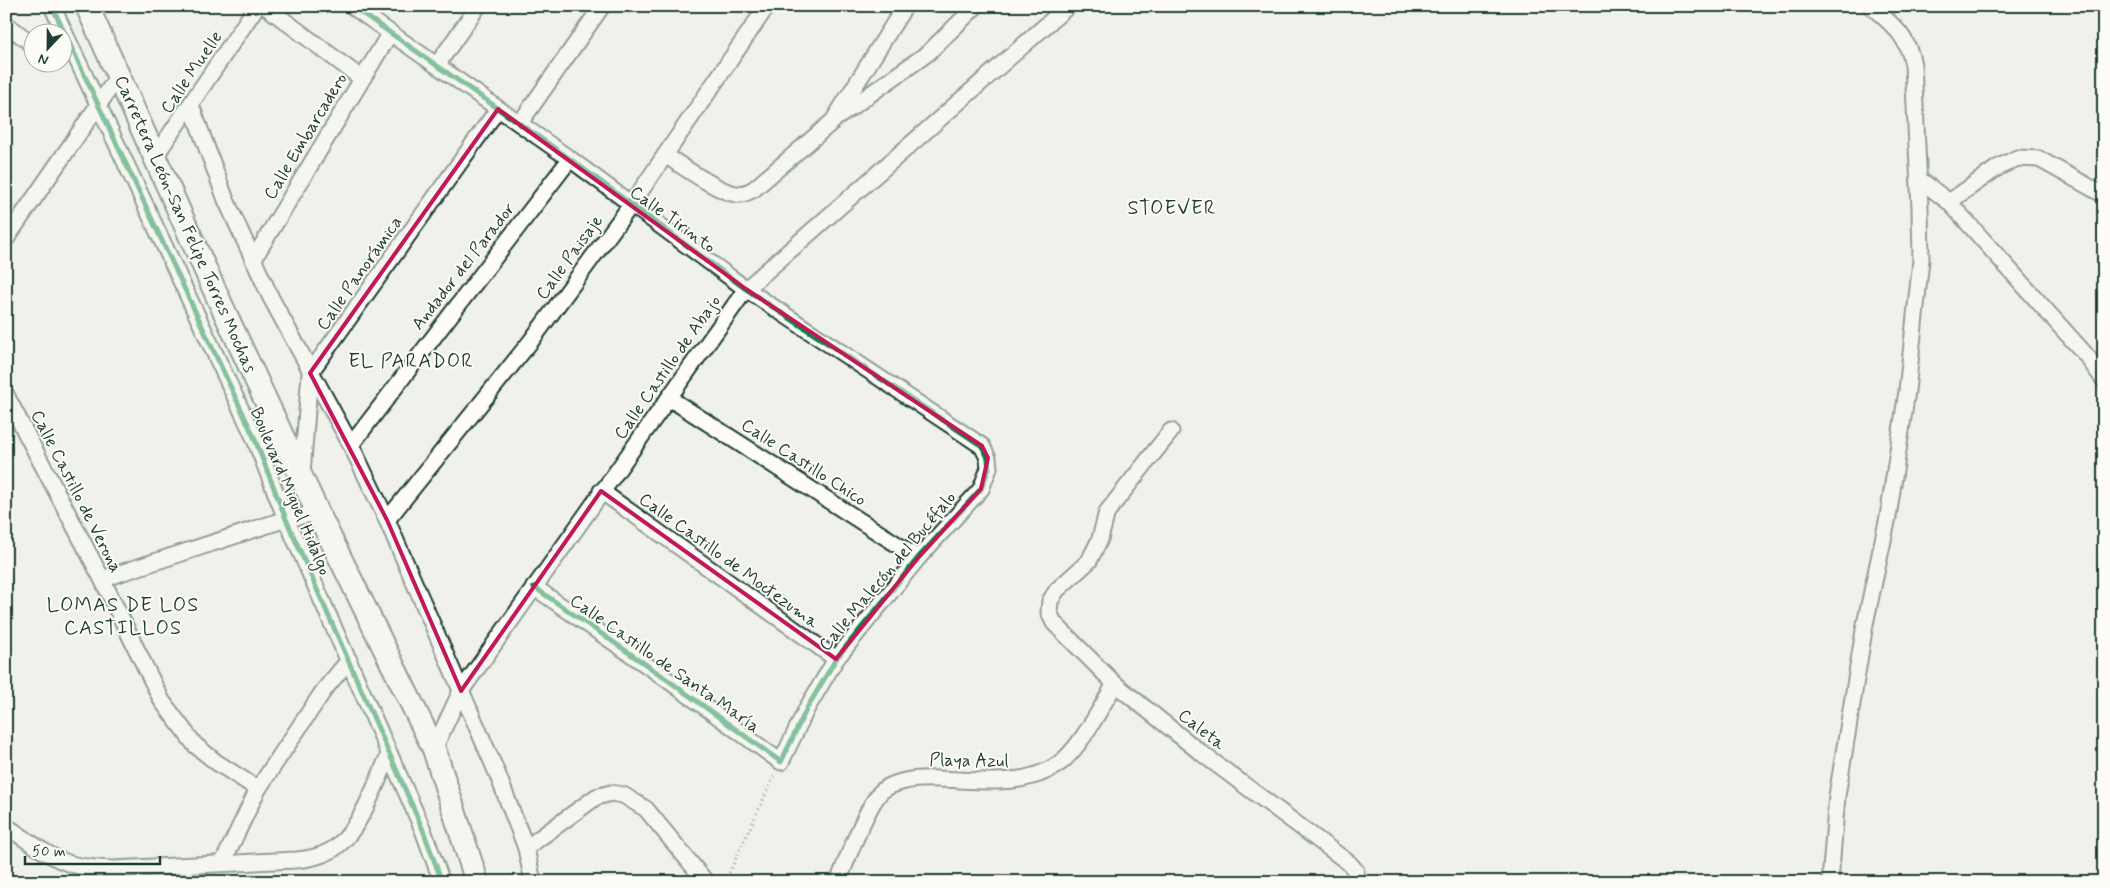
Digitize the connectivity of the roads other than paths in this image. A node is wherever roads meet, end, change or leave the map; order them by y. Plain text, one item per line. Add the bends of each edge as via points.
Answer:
1 (52, 6) edge
2 (257, 6) edge
3 (265, 6) edge
4 (352, 6) edge
5 (478, 6) edge
6 (602, 6) edge
7 (767, 6) edge
8 (905, 6) edge
9 (976, 6) edge
10 (1068, 6) edge
11 (1871, 6) edge
12 (89, 8) edge
13 (58, 22) edge
14 (6, 24) edge
15 (390, 32) junction
16 (22, 36) edge
17 (72, 56) edge
18 (437, 65) junction
19 (119, 75) junction
20 (361, 78) junction
21 (98, 105) junction
22 (191, 105) junction
23 (498, 109) junction
24 (520, 123) junction
25 (829, 124) junction
26 (664, 155) junction
27 (154, 158) junction
28 (570, 159) junction
29 (1919, 179) junction
30 (2104, 195) edge
31 (1949, 202) junction
32 (630, 205) junction
33 (6, 239) edge
34 (253, 260) junction
35 (746, 289) junction
36 (310, 373) junction
37 (2104, 380) edge
38 (6, 395) edge
39 (669, 398) junction
40 (1172, 430) dead end
41 (351, 445) junction
42 (982, 446) joint
43 (302, 478) junction
44 (601, 491) junction
45 (318, 513) junction
46 (286, 519) junction
47 (387, 520) junction
48 (918, 558) junction
49 (102, 579) junction
50 (534, 587) junction
51 (836, 659) junction
52 (349, 660) junction
53 (1115, 684) junction
54 (461, 691) junction
55 (434, 749) junction
56 (389, 756) junction
57 (781, 762) joint
58 (258, 789) junction
59 (6, 826) edge
60 (526, 848) junction
61 (223, 862) junction
62 (442, 882) edge
63 (477, 882) edge
64 (533, 882) edge
65 (706, 882) edge
66 (838, 882) edge
67 (1357, 882) edge
68 (1830, 882) edge

1 - 13 street, Boulevard Miguel Hidalgo
2 - 22 street, Calle Muelle
3 - 20 street
4 - 15 street, Calle Tirinto
5 - 18 street
6 - 24 street
7 - 26 street, Calle Paisaje
8 - 25 street
9 - 25 street via 928,53
10 - 35 street, Calle Castillo de Abajo
11 - 29 street via 1893,25 1910,48 1914,65
12 - 19 main road, Carretera León-San Felipe Torres Mochas
14 - 16 street
15 - 18 street, Calle Tirinto
15 - 20 street, Calle Embarcadero
17 - 21 street, Boulevard Miguel Hidalgo
18 - 23 street, Calle Tirinto
19 - 21 street
19 - 27 main road, Carretera León-San Felipe Torres Mochas
20 - 34 street, Calle Embarcadero
21 - 33 street
21 - 46 street, Boulevard Miguel Hidalgo via 254,437
22 - 27 street, Calle Muelle
22 - 34 street via 226,200
23 - 24 street, Calle Tirinto
23 - 36 street, Calle Panorámica
24 - 28 street, Calle Tirinto
25 - 26 street via 746,194 725,191
26 - 32 street, Calle Paisaje
27 - 43 main road, Carretera León-San Felipe Torres Mochas
28 - 32 street, Calle Tirinto
28 - 41 street, Andador del Parador
29 - 31 street
29 - 68 street via 1921,260 1907,391 1888,517 1865,624 1840,777
30 - 31 street via 2039,159 2017,158
31 - 37 street via 2086,355
32 - 35 street, Calle Tirinto
32 - 47 street, Calle Paisaje via 531,341
34 - 36 street
35 - 39 street, Calle Castillo de Abajo
35 - 42 street, Calle Tirinto
36 - 41 street
36 - 43 street
38 - 49 street, Calle Castillo de Verona
39 - 44 street, Calle Castillo de Abajo
39 - 48 street, Calle Castillo Chico
40 - 53 street, Caleta via 1107,512 1100,539 1089,561 1057,590 1050,601 1049,612 1054,623
41 - 47 street
42 - 48 street, Calle Malecón del Bucéfalo via 989,468 981,489
43 - 45 main road, Carretera León-San Felipe Torres Mochas
44 - 50 street, Calle Castillo de Abajo
44 - 51 street, Calle Castillo de Moctezuma
45 - 46 street
45 - 55 main road, Carretera León-San Felipe Torres Mochas
46 - 49 street
46 - 52 street, Boulevard Miguel Hidalgo
47 - 54 street
48 - 51 street, Calle Malecón del Bucéfalo
49 - 58 street, Calle Castillo de Verona via 162,701 180,726 195,746
50 - 54 street, Calle Castillo de Abajo
50 - 57 street, Calle Castillo de Santa María
51 - 57 street, Calle Malecón del Bucéfalo via 807,708
52 - 56 street, Boulevard Miguel Hidalgo
52 - 58 street via 324,690
53 - 66 street, Playa Azul via 1078,743 1058,765 1008,782 918,778 882,791 869,810
53 - 67 street, Caleta via 1349,863 1356,871
54 - 55 street, Calle Castillo de Abajo
54 - 60 street via 498,773
55 - 63 main road, Carretera León-San Felipe Torres Mochas
56 - 61 street via 353,828 331,851 315,858 296,860
56 - 62 street, Boulevard Miguel Hidalgo via 424,830
58 - 61 street
59 - 61 street via 49,854 70,864 88,867
60 - 64 street
60 - 65 street via 596,796 623,795 646,809

